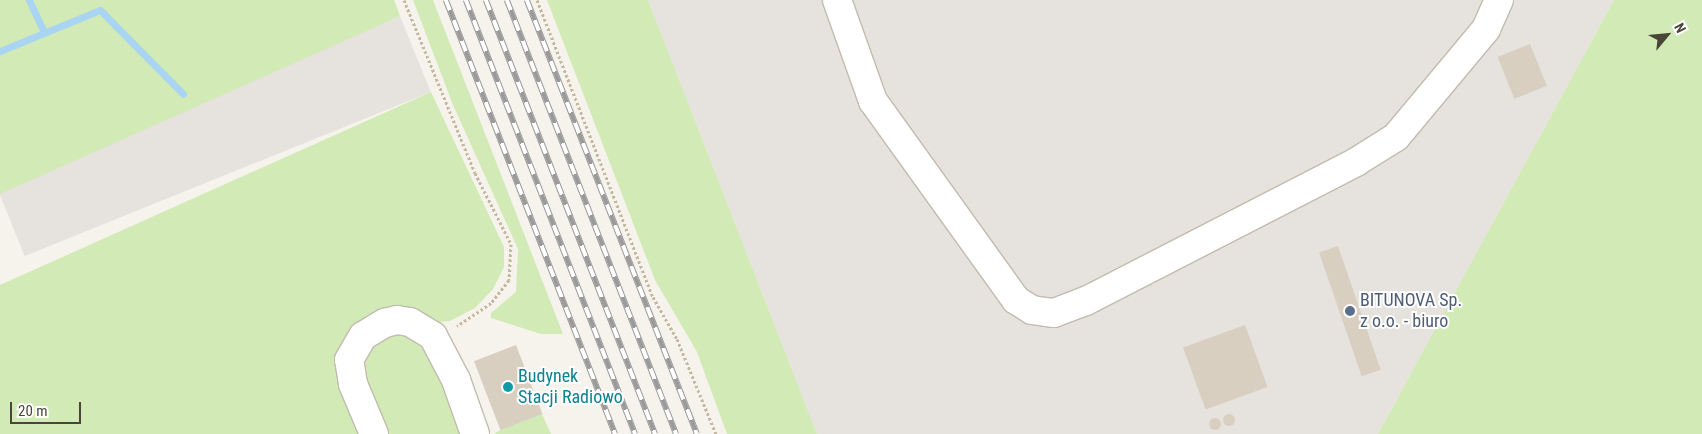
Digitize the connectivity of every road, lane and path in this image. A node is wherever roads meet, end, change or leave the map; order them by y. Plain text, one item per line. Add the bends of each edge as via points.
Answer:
1 (404, 0) edge
2 (538, 0) edge
3 (837, 0) edge
4 (1499, 0) edge
5 (433, 336) junction
6 (374, 434) edge
7 (475, 434) edge
8 (716, 434) edge

1 - 5 path via 475,173 511,244 509,280 491,303 467,320
2 - 8 path via 653,297 677,339
3 - 4 lane via 873,101 1016,300 1032,310 1054,313 1121,283 1396,137 1486,30
5 - 6 lane via 417,324 398,320 374,328 354,347 349,372
5 - 7 lane via 456,380

